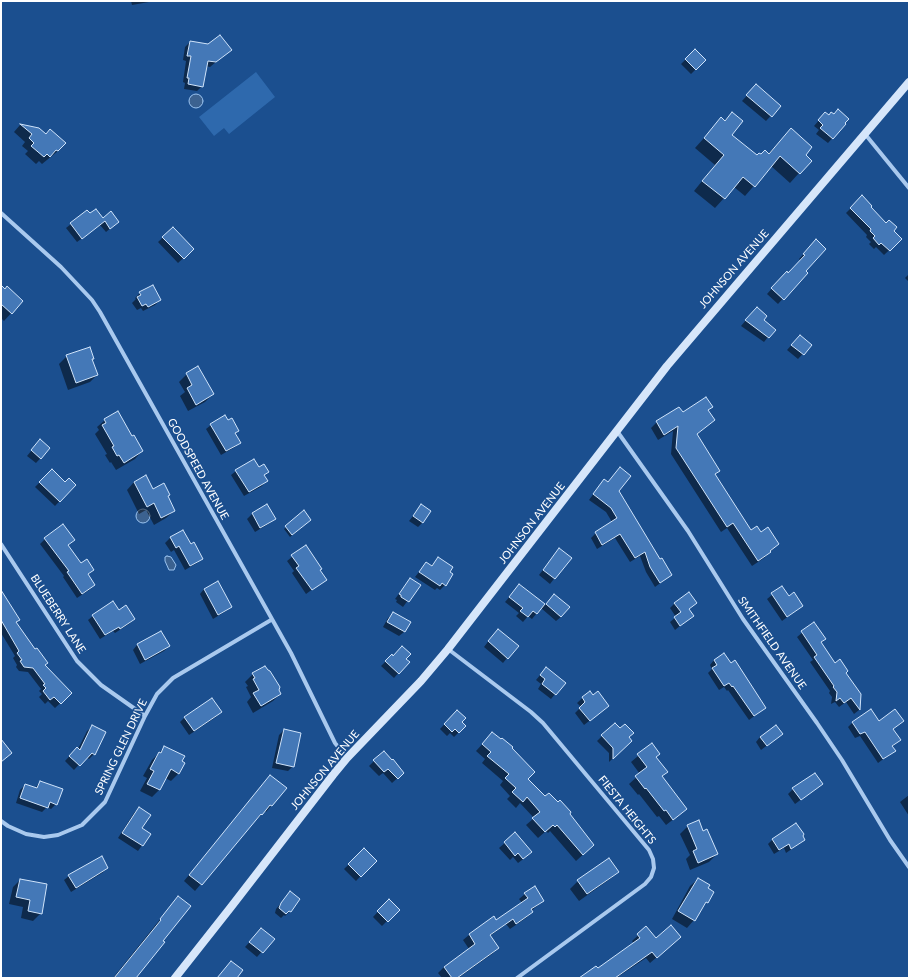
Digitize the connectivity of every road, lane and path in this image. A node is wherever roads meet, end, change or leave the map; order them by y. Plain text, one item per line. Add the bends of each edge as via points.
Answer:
1 (909, 82) edge
2 (865, 134) junction
3 (909, 188) edge
4 (1, 213) edge
5 (617, 431) junction
6 (1, 544) edge
7 (272, 620) junction
8 (448, 650) junction
9 (145, 716) junction
10 (347, 758) junction
11 (1, 821) edge
12 (909, 868) edge
13 (175, 978) edge
14 (517, 978) edge

1 - 2 street, JOHNSON AVENUE
2 - 3 street
2 - 5 street, JOHNSON AVENUE via 707,318
4 - 7 street, GOODSPEED AVENUE via 61,267 100,312
5 - 8 street, JOHNSON AVENUE
5 - 12 street, SMITHFIELD AVENUE via 688,532 743,619 842,760
6 - 9 street, BLUEBERRY LANE via 77,661 101,685
7 - 9 street, SPRING GLEN DRIVE via 173,678 157,694
7 - 10 street, GOODSPEED AVENUE via 335,743
8 - 10 street, JOHNSON AVENUE
8 - 14 street, FIESTA HEIGHTS via 543,723 649,850 653,859 654,868 645,884
9 - 11 street, SPRING GLEN DRIVE via 105,802 82,825 58,835 44,837 26,834
10 - 13 street, JOHNSON AVENUE

